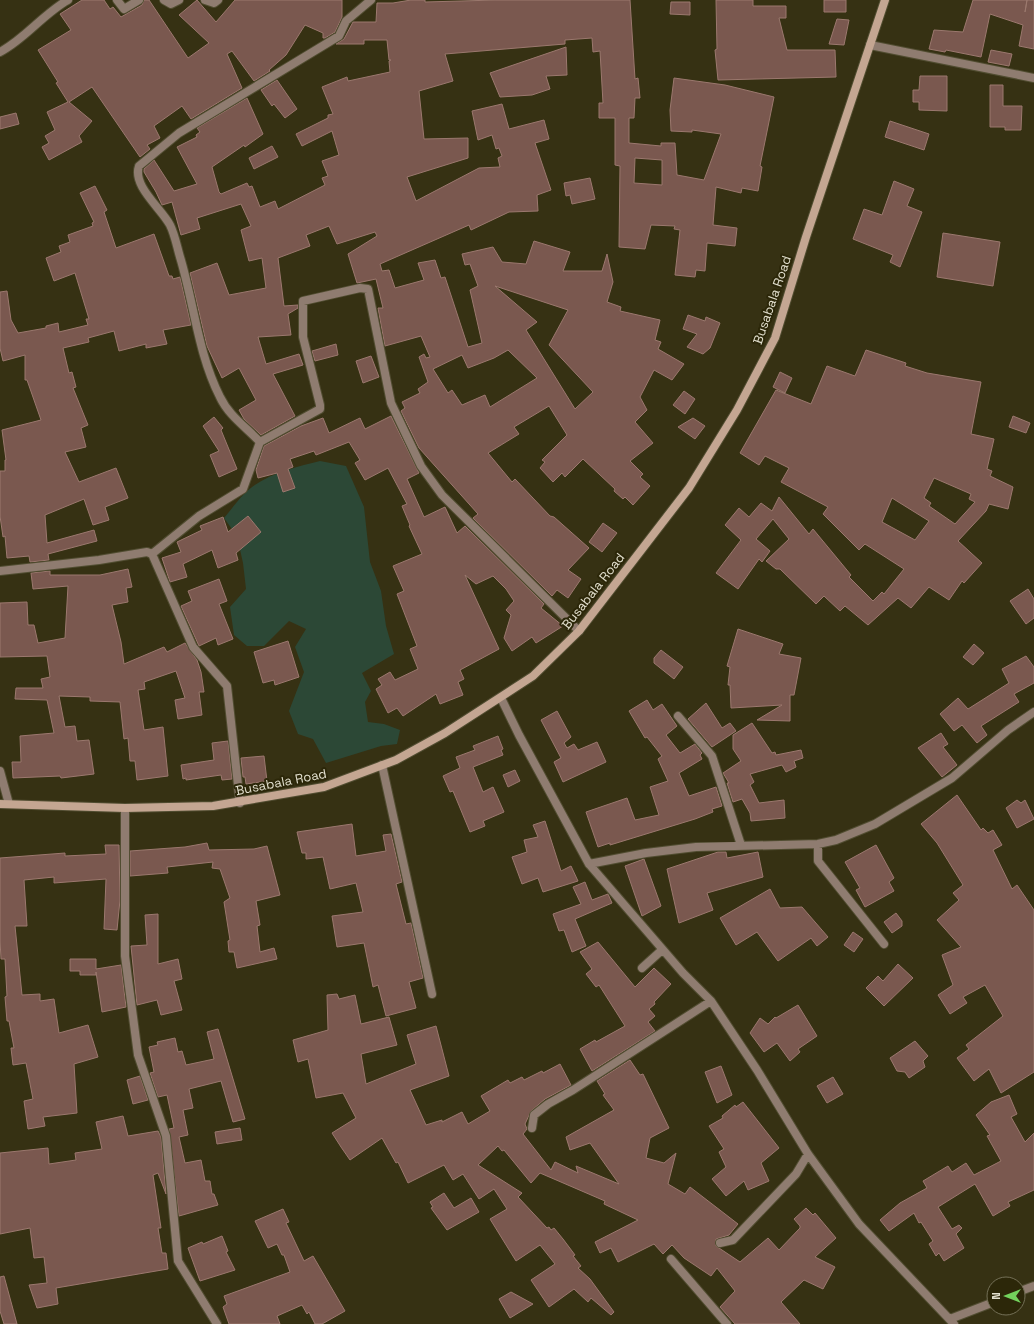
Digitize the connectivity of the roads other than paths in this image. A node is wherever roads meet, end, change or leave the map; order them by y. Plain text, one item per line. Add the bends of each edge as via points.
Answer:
1 (68, 0) edge
2 (117, 0) edge
3 (139, 0) edge
4 (164, 0) edge
5 (180, 0) edge
6 (205, 0) edge
7 (218, 0) edge
8 (371, 0) edge
9 (885, 0) edge
10 (870, 44) junction
11 (0, 52) edge
12 (1034, 78) edge
13 (260, 442) junction
14 (152, 554) junction
15 (0, 572) edge
16 (579, 631) junction
17 (501, 698) junction
18 (1034, 712) edge
19 (678, 716) dead end
20 (382, 765) junction
21 (0, 771) edge
22 (240, 803) junction
23 (0, 804) edge
24 (9, 804) junction
25 (125, 808) junction
26 (818, 844) junction
27 (741, 845) junction
28 (589, 864) junction
29 (884, 944) dead end
30 (662, 950) junction
31 (642, 968) dead end
32 (432, 994) dead end
33 (711, 1001) junction
34 (532, 1128) dead end
35 (808, 1154) junction
36 (720, 1243) dead end
37 (671, 1259) dead end
38 (986, 1306) edge
39 (952, 1322) edge
40 (217, 1324) edge
41 (727, 1324) edge

1 - 11 street
2 - 3 street via 124,9
4 - 5 street via 170,4
6 - 7 street via 214,3
8 - 13 street via 346,21 339,36 179,133 139,166 136,173 140,183 170,226 183,266 206,363 220,398 234,418
9 - 10 street, Busabala Road
10 - 12 street
10 - 16 street, Busabala Road via 808,229 775,338 737,410 689,488
13 - 14 street via 243,489 199,516
13 - 16 street via 320,409 302,337 303,301 360,288 368,289 391,403 421,466 442,495
14 - 15 street via 148,552
14 - 22 street via 193,646 227,686
16 - 17 street, Busabala Road via 533,676
17 - 20 street, Busabala Road via 396,760
17 - 28 street
18 - 26 street via 1008,730 952,778 875,824 836,840
19 - 27 street via 712,756
20 - 22 street, Busabala Road via 324,787
20 - 32 street
21 - 24 street
22 - 25 street, Busabala Road
23 - 24 street, Busabala Road
24 - 25 street, Busabala Road
25 - 40 street via 125,956 138,1055 166,1136 178,1261
26 - 27 street
26 - 29 street via 818,861
27 - 28 street via 646,852
28 - 30 street
30 - 31 street
30 - 33 street
33 - 34 street via 548,1104 534,1115
33 - 35 street via 758,1070
35 - 36 street via 796,1174 733,1240
35 - 39 street via 859,1224
37 - 41 street
38 - 39 street

